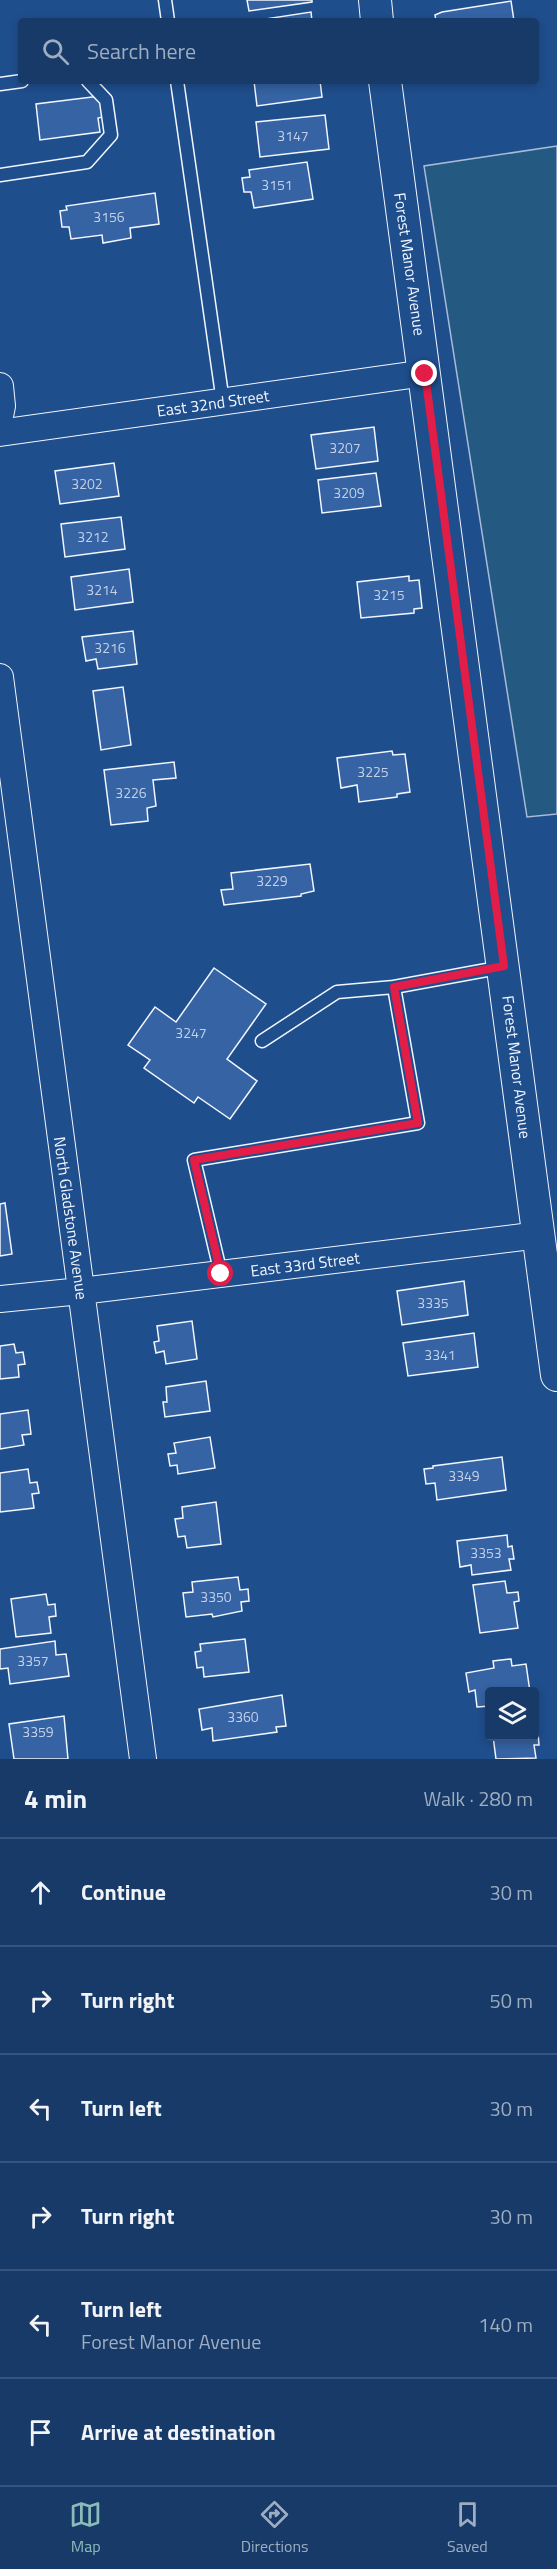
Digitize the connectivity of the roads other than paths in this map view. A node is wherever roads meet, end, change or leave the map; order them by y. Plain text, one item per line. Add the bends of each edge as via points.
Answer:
1 (165, 0) edge
2 (375, 0) edge
3 (168, 18) edge
4 (377, 18) edge
5 (18, 82) edge
6 (0, 84) edge
7 (91, 84) edge
8 (177, 84) edge
9 (386, 84) edge
10 (0, 175) edge
11 (425, 374) junction
12 (0, 386) edge
13 (223, 402) junction
14 (0, 416) edge
15 (0, 433) edge
16 (0, 677) edge
17 (504, 966) junction
18 (394, 987) junction
19 (262, 1041) dead end
20 (539, 1235) junction
21 (221, 1274) junction
22 (81, 1291) junction
23 (0, 1299) edge
24 (557, 1375) edge
25 (144, 1759) edge

1 - 3 lane
2 - 4 street
5 - 6 lane
7 - 10 lane via 106,100 111,135 87,162
8 - 13 lane
9 - 11 street, Forest Manor Avenue
11 - 13 street, East 32nd Street
11 - 17 street, Forest Manor Avenue
12 - 14 street
13 - 15 street, East 32nd Street
16 - 22 street, North Gladstone Avenue
17 - 18 lane
17 - 20 street, Forest Manor Avenue
18 - 19 lane via 337,993
18 - 21 lane via 418,1123 194,1160
20 - 21 street, East 33rd Street
20 - 24 street, Forest Manor Avenue
21 - 22 street, East 33rd Street
22 - 23 street, East 33rd Street
22 - 25 street, North Gladstone Avenue

